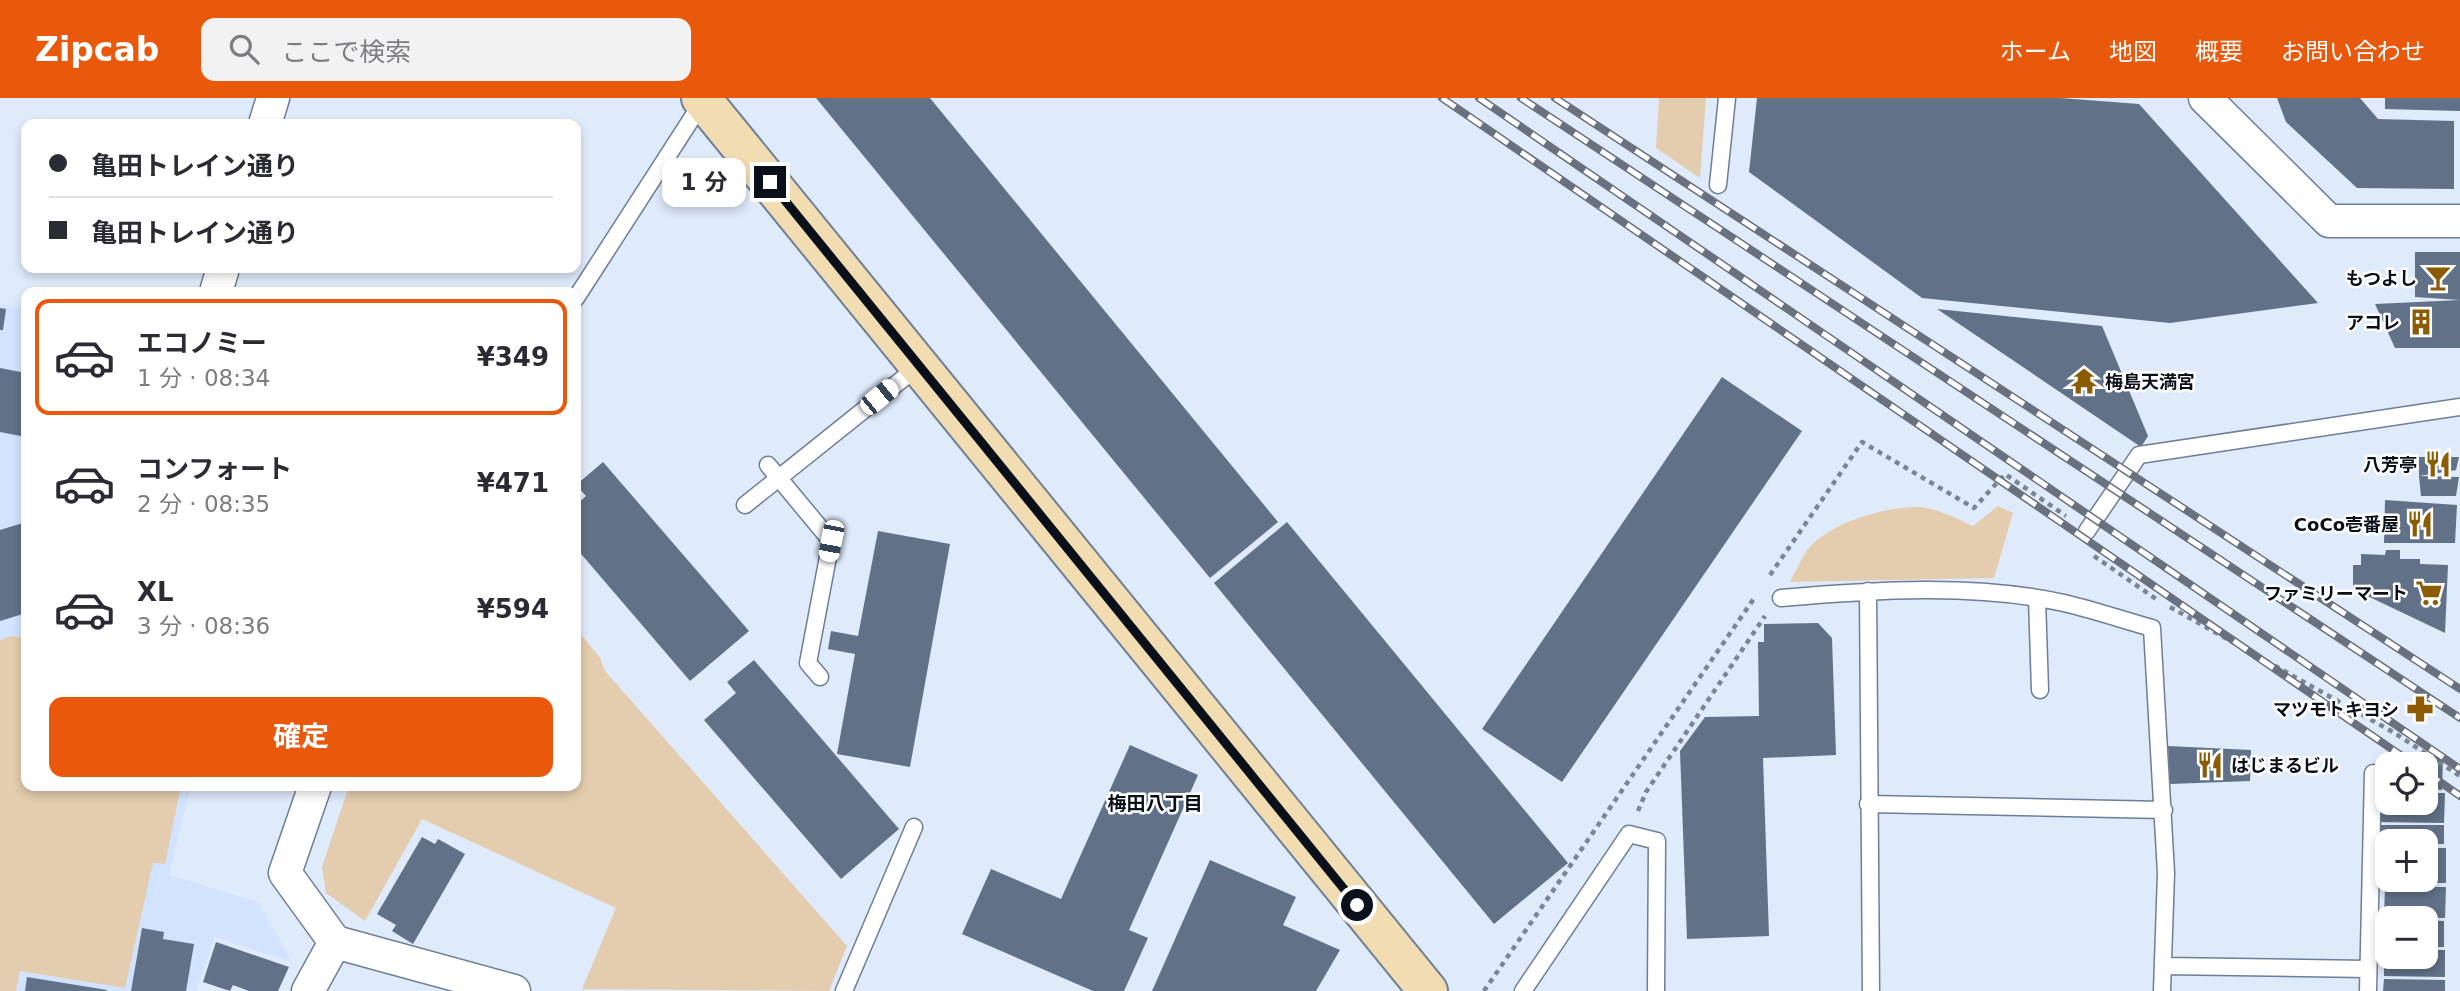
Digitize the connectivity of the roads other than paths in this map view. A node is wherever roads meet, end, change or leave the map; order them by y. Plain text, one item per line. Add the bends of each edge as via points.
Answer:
1 (273, 98) edge
2 (1727, 98) edge
3 (2205, 98) edge
4 (702, 99) edge
5 (267, 119) edge
6 (1718, 185) dead end
7 (2460, 221) edge
8 (581, 290) edge
9 (920, 365) junction
10 (2460, 407) edge
11 (773, 471) junction
12 (744, 505) dead end
13 (2087, 531) road end
14 (1868, 591) junction
15 (1781, 598) road end
16 (2037, 600) junction
17 (820, 677) dead end
18 (2040, 690) dead end
19 (2374, 773) dead end
20 (313, 791) edge
21 (1868, 804) junction
22 (2164, 810) junction
23 (914, 827) dead end
24 (335, 942) junction
25 (2165, 966) junction
26 (2368, 969) junction
27 (308, 991) edge
28 (514, 991) edge
29 (844, 991) edge
30 (1427, 991) edge
31 (1523, 991) edge
32 (1657, 991) edge
33 (1871, 991) edge
34 (2162, 991) edge
35 (2368, 991) edge

1 - 5 street
2 - 6 lane
3 - 7 street via 2329,221
4 - 8 lane
4 - 9 street
9 - 11 lane
9 - 30 street
10 - 13 lane via 2139,456
11 - 12 lane
11 - 17 lane via 831,541 808,663
14 - 15 lane
14 - 16 lane via 2002,594
14 - 21 lane
16 - 18 lane
16 - 22 lane via 2152,628
19 - 26 lane
20 - 24 street via 285,873
21 - 22 lane
21 - 33 lane
22 - 25 lane
23 - 29 lane
24 - 27 street
24 - 28 street
25 - 26 lane
25 - 34 lane
26 - 35 lane
31 - 32 lane via 1629,834 1657,841

